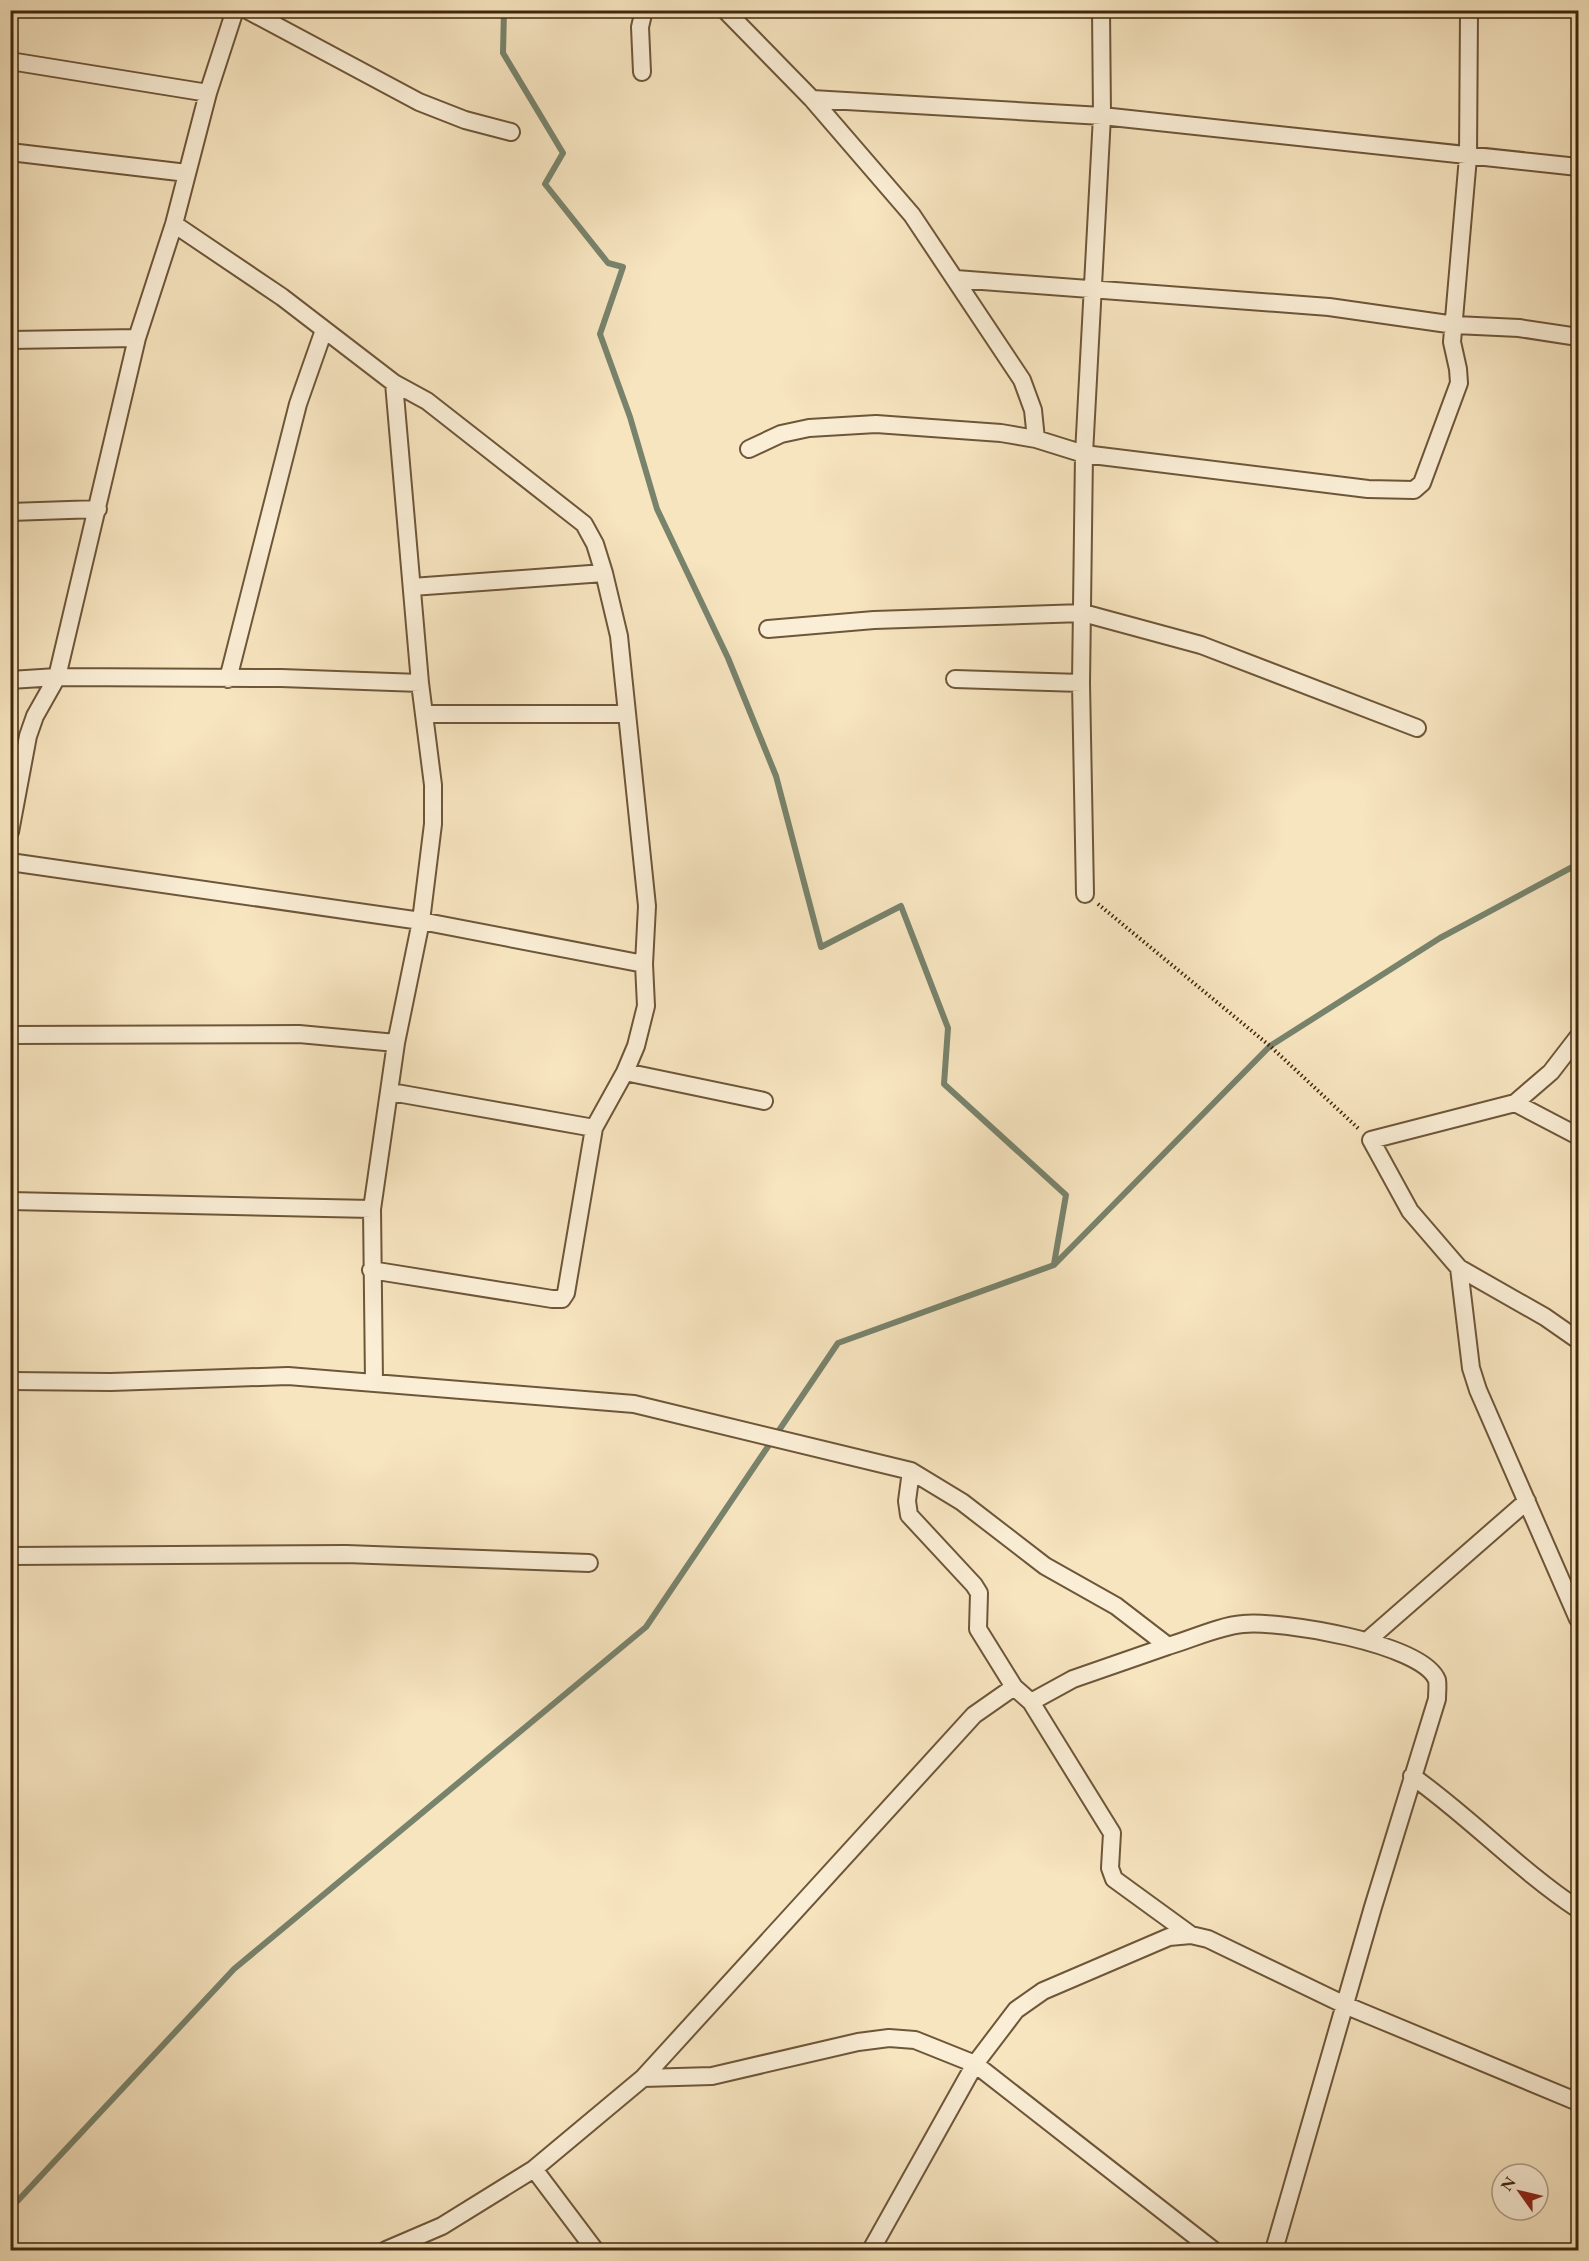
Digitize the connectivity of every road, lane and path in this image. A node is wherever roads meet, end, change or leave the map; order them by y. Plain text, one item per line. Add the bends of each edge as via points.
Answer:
1 (235, 10) edge
2 (247, 10) edge
3 (644, 10) edge
4 (725, 10) edge
5 (1101, 10) edge
6 (1469, 10) edge
7 (10, 61) edge
8 (642, 72) dead end
9 (208, 93) junction
10 (812, 99) junction
11 (1102, 116) junction
12 (511, 132) dead end
13 (10, 152) edge
14 (1467, 157) junction
15 (1578, 167) edge
16 (187, 173) junction
17 (174, 224) junction
18 (956, 279) junction
19 (1091, 287) junction
20 (1455, 325) junction
21 (324, 330) junction
22 (1578, 337) edge
23 (137, 338) junction
24 (10, 340) edge
25 (394, 383) junction
26 (1036, 439) junction
27 (749, 449) dead end
28 (1084, 454) junction
29 (98, 509) junction
30 (10, 512) edge
31 (604, 573) junction
32 (412, 587) junction
33 (1083, 613) junction
34 (768, 629) dead end
35 (57, 677) junction
36 (228, 679) junction
37 (955, 679) dead end
38 (10, 680) edge
39 (420, 683) junction
40 (1081, 683) junction
41 (425, 714) junction
42 (626, 714) junction
43 (1417, 728) dead end
44 (10, 832) edge
45 (10, 862) edge
46 (1085, 894) joint
47 (421, 921) junction
48 (644, 964) junction
49 (10, 1035) edge
50 (1578, 1036) edge
51 (396, 1043) junction
52 (625, 1072) junction
53 (391, 1092) junction
54 (764, 1101) dead end
55 (1515, 1103) junction
56 (594, 1128) junction
57 (1578, 1136) edge
58 (1371, 1140) junction
59 (10, 1201) edge
60 (372, 1209) junction
61 (1459, 1268) junction
62 (371, 1270) junction
63 (1578, 1340) edge
64 (374, 1381) junction
65 (10, 1382) edge
66 (911, 1471) junction
67 (1527, 1502) junction
68 (10, 1556) edge
69 (589, 1563) dead end
70 (1578, 1619) edge
71 (1368, 1640) junction
72 (1168, 1646) junction
73 (1014, 1687) junction
74 (1031, 1702) junction
75 (1412, 1776) junction
76 (1578, 1910) edge
77 (1191, 1935) junction
78 (1347, 2006) junction
79 (975, 2064) junction
80 (643, 2078) junction
81 (1578, 2102) edge
82 (534, 2169) junction
83 (386, 2250) edge
84 (595, 2250) edge
85 (871, 2250) edge
86 (1213, 2250) edge
87 (1274, 2250) edge

1 - 9 street
2 - 12 street via 419,102
3 - 8 street via 640,27
4 - 10 street
5 - 11 street
6 - 14 street
7 - 9 street
9 - 16 street
10 - 11 street
10 - 18 street via 912,215
11 - 14 street
11 - 19 street
13 - 16 street
14 - 15 street
14 - 20 street
16 - 17 street
17 - 21 street
17 - 23 street
18 - 19 street
18 - 26 street via 1022,380 1033,411
19 - 20 street via 1329,307
19 - 28 street
20 - 22 street via 1519,328
20 - 28 street via 1452,342 1459,383 1422,483 1414,490 1368,489
21 - 25 street
21 - 36 street via 298,404
23 - 24 street
23 - 29 street
25 - 31 street via 427,401 584,524
25 - 32 street
26 - 27 street via 876,424 809,428 781,434
26 - 28 street
28 - 33 street
29 - 30 street
29 - 35 street
31 - 32 street
31 - 42 street via 619,636
32 - 39 street
33 - 34 street via 874,620
33 - 40 street
33 - 43 street via 1201,645
35 - 36 street
35 - 38 street
35 - 44 street via 28,736
36 - 39 street
37 - 40 street
39 - 41 street
40 - 46 street
41 - 42 street
41 - 47 street via 433,824
42 - 48 street via 647,906
45 - 47 street
46 - 58 path via 1270,1046
47 - 48 street
47 - 51 street
48 - 52 street via 646,1006
49 - 51 street via 299,1034
50 - 55 street via 1551,1072
51 - 53 street
52 - 54 street
52 - 56 street
53 - 56 street
53 - 60 street
55 - 57 street
55 - 58 street
56 - 62 street via 562,1299
58 - 61 street via 1410,1211
59 - 60 street
60 - 62 street
61 - 63 street
61 - 67 street via 1471,1368
62 - 64 street
64 - 65 street via 288,1376
64 - 66 street via 634,1404
66 - 72 street via 962,1503 1045,1566 1116,1606
66 - 73 street via 909,1515 979,1593 978,1629
67 - 70 street
67 - 71 street
68 - 69 street via 346,1554
71 - 72 street via 1266,1623 1241,1624
71 - 75 street via 1426,1666 1437,1681 1437,1699
72 - 74 street via 1073,1680
73 - 74 street
73 - 80 street via 974,1715
74 - 77 street via 1112,1833 1110,1868 1114,1879
75 - 76 street via 1454,1806
75 - 78 street
77 - 78 street via 1208,1939
77 - 79 street via 1169,1937 1043,1991 1016,2010
78 - 81 street
78 - 87 street
79 - 80 street via 915,2040 889,2038 712,2076
79 - 85 street
79 - 86 street
80 - 82 street
82 - 83 street via 442,2226
82 - 84 street

